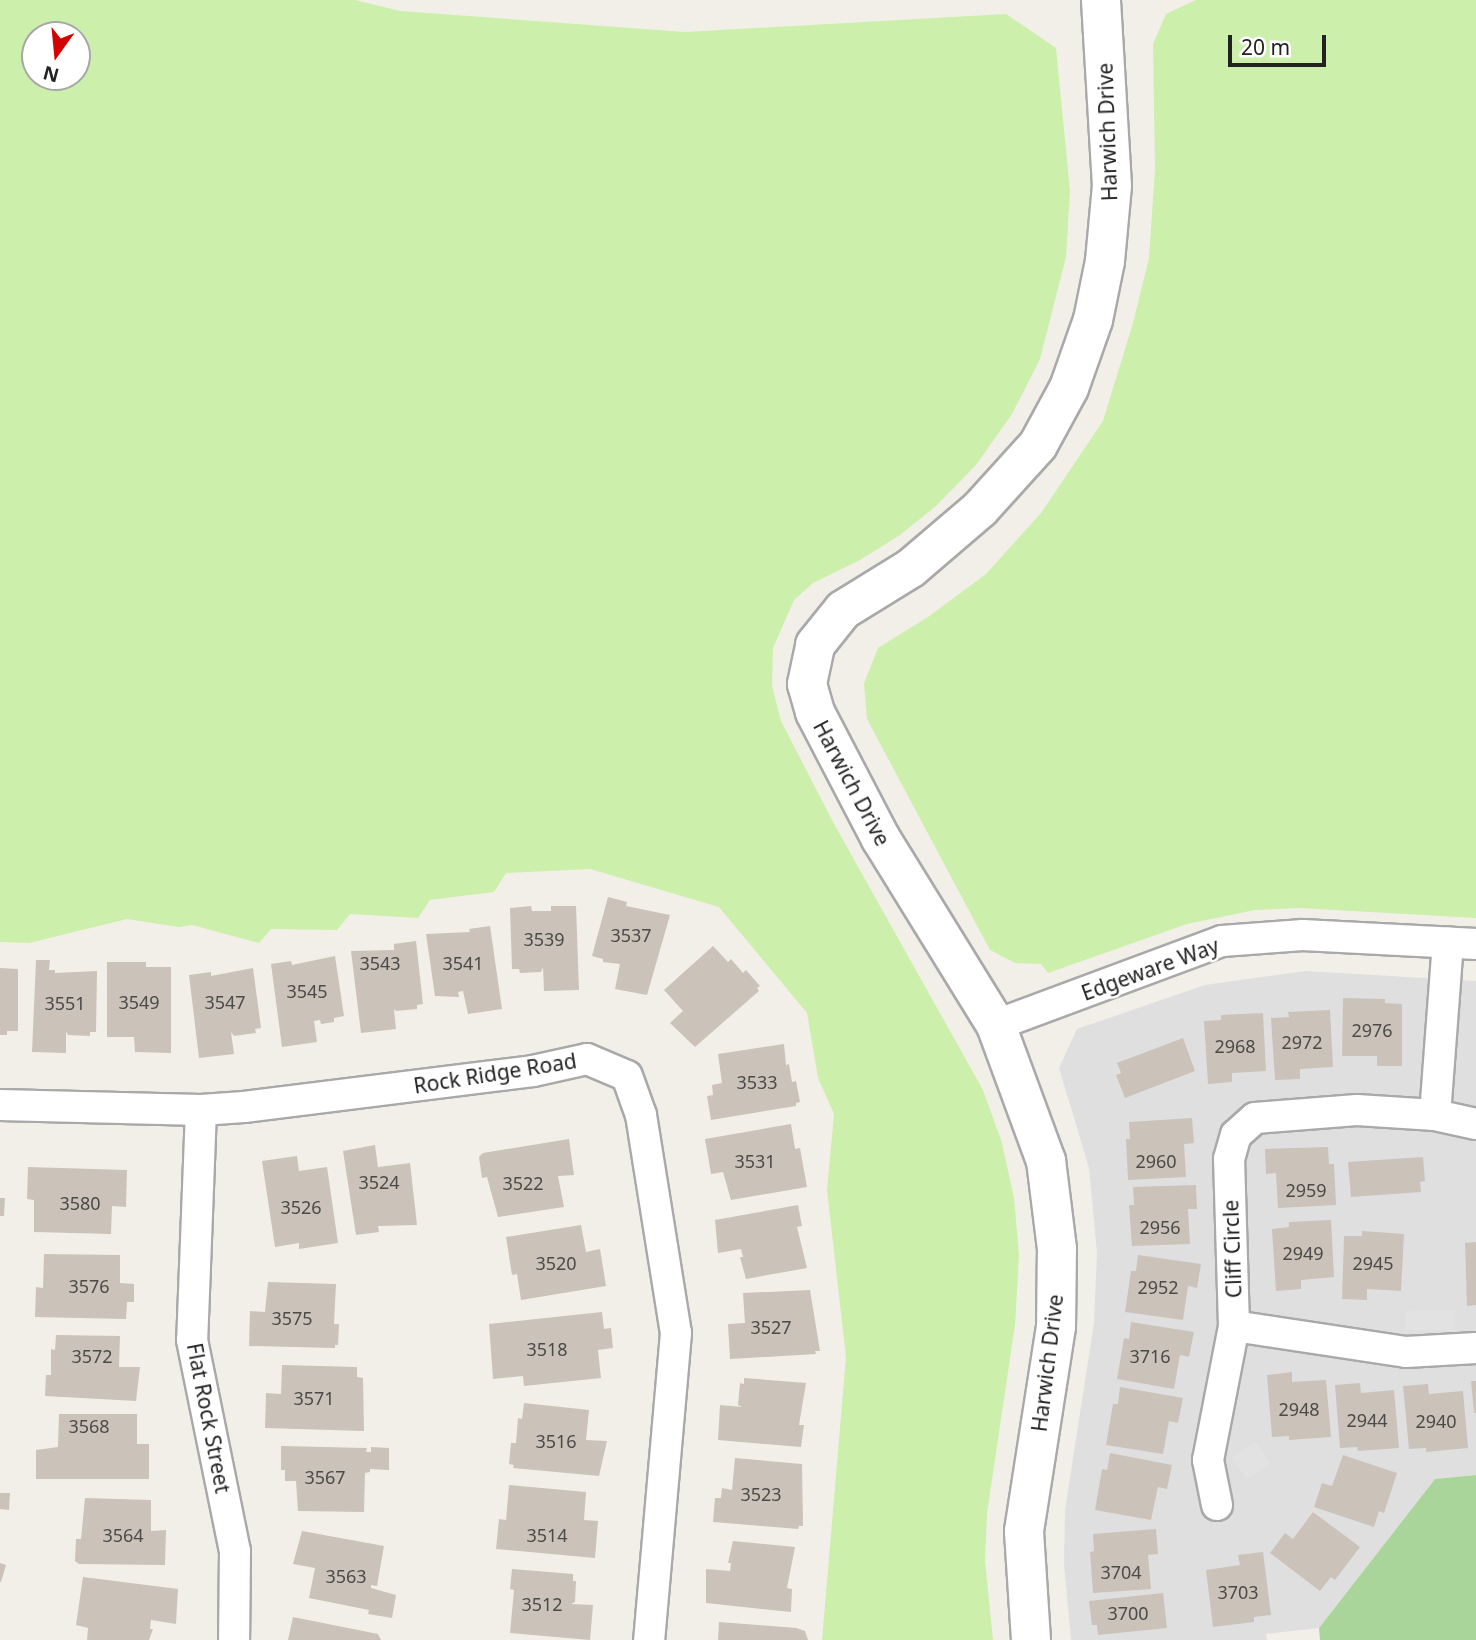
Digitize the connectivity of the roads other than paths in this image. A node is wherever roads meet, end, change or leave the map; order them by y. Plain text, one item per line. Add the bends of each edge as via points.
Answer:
1 (1101, 0) edge
2 (1462, 943) edge
3 (996, 1025) junction
4 (0, 1105) edge
5 (201, 1110) junction
6 (1435, 1115) junction
7 (1476, 1124) edge
8 (1234, 1326) junction
9 (1476, 1348) edge
10 (1217, 1505) dead end
11 (233, 1640) edge
12 (649, 1640) edge
13 (1031, 1640) edge

1 - 3 street, Harwich Drive via 1112,186 1105,261 1093,320 1069,388 1038,445 980,509 911,568 843,610 815,645 807,684 814,712 881,839
2 - 3 street, Edgeware Way via 1303,935 1222,941
2 - 6 street
3 - 13 street, Harwich Drive via 1046,1161 1057,1249 1056,1327 1024,1531
4 - 5 street, Rock Ridge Road
5 - 11 street, Flat Rock Street via 192,1340 235,1551
5 - 12 street, Rock Ridge Road via 533,1070 587,1059 627,1076 641,1115 676,1333
6 - 7 street, Cliff Circle
6 - 8 street, Cliff Circle via 1357,1110 1255,1118 1236,1135 1229,1159
8 - 9 street, Cliff Circle via 1406,1352
8 - 10 street via 1208,1460

